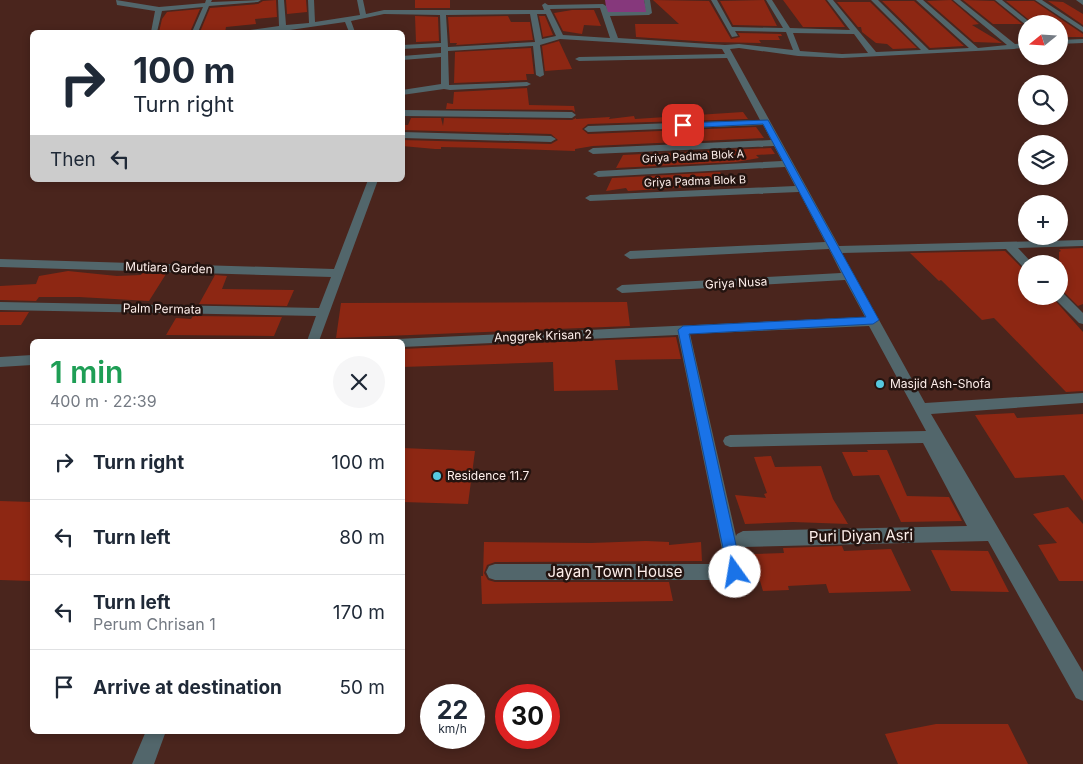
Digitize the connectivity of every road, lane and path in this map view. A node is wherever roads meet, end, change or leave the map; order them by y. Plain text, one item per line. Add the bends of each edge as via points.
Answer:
1 (119, 0) edge
2 (164, 0) edge
3 (258, 0) edge
4 (281, 0) edge
5 (310, 0) edge
6 (360, 0) edge
7 (647, 0) edge
8 (714, 0) edge
9 (769, 0) edge
10 (830, 0) edge
11 (874, 0) edge
12 (919, 0) edge
13 (956, 0) edge
14 (998, 0) edge
15 (1038, 0) edge
16 (1079, 0) edge
17 (1083, 2) edge
18 (208, 3) edge
19 (603, 3) edge
20 (411, 5) dead end
21 (546, 6) edge
22 (159, 9) junction
23 (443, 12) junction
24 (532, 12) junction
25 (414, 13) junction
26 (606, 14) junction
27 (1018, 15) edge
28 (363, 16) junction
29 (347, 20) junction
30 (312, 25) junction
31 (283, 28) junction
32 (731, 29) junction
33 (154, 30) edge
34 (196, 30) edge
35 (266, 30) edge
36 (351, 30) edge
37 (788, 30) junction
38 (1083, 30) edge
39 (854, 32) junction
40 (560, 37) junction
41 (615, 41) junction
42 (1083, 41) edge
43 (1068, 42) edge
44 (538, 43) junction
45 (739, 46) junction
46 (1014, 46) junction
47 (1018, 46) edge
48 (405, 47) edge
49 (445, 50) junction
50 (976, 50) junction
51 (728, 52) junction
52 (927, 52) junction
53 (798, 54) junction
54 (874, 55) junction
55 (405, 57) edge
56 (579, 59) dead end
57 (540, 75) dead end
58 (527, 84) dead end
59 (445, 86) junction
60 (405, 95) edge
61 (405, 113) edge
62 (572, 115) dead end
63 (765, 122) junction
64 (588, 129) dead end
65 (405, 135) edge
66 (551, 138) dead end
67 (776, 143) junction
68 (593, 151) dead end
69 (789, 164) junction
70 (598, 174) dead end
71 (372, 182) edge
72 (801, 189) junction
73 (590, 198) dead end
74 (1083, 243) edge
75 (1009, 245) junction
76 (835, 248) junction
77 (630, 255) dead end
78 (1019, 255) edge
79 (0, 263) edge
80 (337, 273) junction
81 (850, 276) junction
82 (622, 289) dead end
83 (1068, 305) edge
84 (0, 306) edge
85 (324, 312) junction
86 (873, 320) junction
87 (1083, 320) edge
88 (683, 330) junction
89 (314, 339) edge
90 (405, 342) edge
91 (30, 360) edge
92 (0, 362) edge
93 (1083, 398) edge
94 (921, 409) junction
95 (932, 437) junction
96 (730, 440) dead end
97 (986, 533) junction
98 (743, 538) dead end
99 (496, 572) dead end
100 (1083, 691) edge
101 (155, 734) edge
102 (143, 764) edge

1 - 22 street via 119,4
2 - 22 street
3 - 18 street
4 - 31 street
5 - 30 street
6 - 28 street
7 - 26 street via 648,14
8 - 32 street
9 - 37 street
10 - 39 street
11 - 52 street
12 - 50 street
13 - 46 street
14 - 27 street
15 - 38 street
16 - 17 street
18 - 22 street
18 - 34 street
19 - 21 street
19 - 26 street
20 - 25 street
21 - 24 street
21 - 40 street
22 - 33 street
23 - 24 street
23 - 25 street
23 - 49 street
24 - 44 street
25 - 28 street via 384,12
26 - 41 street
28 - 29 street
29 - 30 street
29 - 36 street
30 - 31 street
31 - 35 street
32 - 37 street
32 - 45 street
37 - 39 street
37 - 53 street
39 - 54 street
40 - 41 street
40 - 44 street
41 - 51 street
42 - 43 street
44 - 49 street
44 - 57 street
45 - 51 street
45 - 53 street
46 - 47 street
46 - 50 street
48 - 49 street
49 - 55 street
49 - 59 street
50 - 52 street
51 - 56 street
51 - 63 street
52 - 54 street
53 - 54 street
58 - 59 street
59 - 60 street
61 - 62 street
63 - 64 street
63 - 67 street
65 - 66 street
67 - 68 street
67 - 69 street
69 - 70 street, Griya Padma Blok A
69 - 72 street
71 - 80 street
72 - 73 street, Griya Padma Blok B
72 - 76 street
74 - 75 street
75 - 76 street
75 - 78 street
76 - 77 street
76 - 81 street
79 - 80 street, Mutiara Garden
80 - 85 street
81 - 82 street, Griya Nusa
81 - 86 street
83 - 87 street
84 - 85 street, Palm Permata
85 - 89 street
86 - 88 street, Anggrek Krisan 2
86 - 94 street
88 - 90 street, Anggrek Krisan 2
88 - 99 street, Jayan Town House via 735,572
91 - 92 street
93 - 94 street
94 - 95 street
95 - 96 street
95 - 97 street
97 - 98 street, Puri Diyan Asri
97 - 100 street
101 - 102 street

